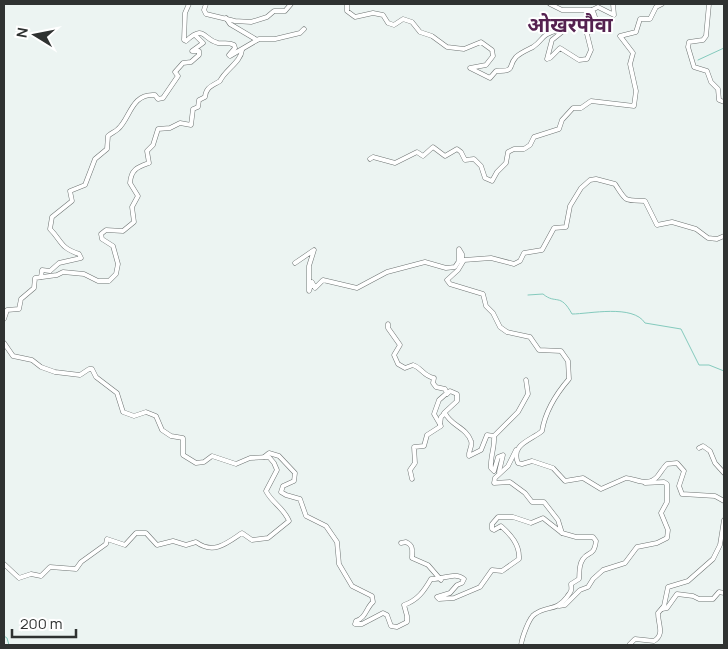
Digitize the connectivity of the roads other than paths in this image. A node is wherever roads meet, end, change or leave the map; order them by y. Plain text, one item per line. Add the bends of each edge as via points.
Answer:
1 (189, 4) edge
2 (206, 4) edge
3 (291, 4) edge
4 (347, 4) edge
5 (550, 4) edge
6 (613, 4) edge
7 (662, 4) edge
8 (709, 4) edge
9 (592, 10) junction
10 (226, 18) junction
11 (304, 29) dead end
12 (195, 35) junction
13 (257, 40) junction
14 (242, 50) junction
15 (724, 102) edge
16 (370, 159) dead end
17 (724, 238) edge
18 (462, 262) junction
19 (295, 263) dead end
20 (41, 277) junction
21 (4, 319) edge
22 (388, 324) dead end
23 (4, 343) edge
24 (526, 380) dead end
25 (446, 395) junction
26 (444, 413) junction
27 (440, 425) junction
28 (494, 436) junction
29 (522, 444) junction
30 (699, 448) dead end
31 (264, 457) junction
32 (724, 473) edge
33 (498, 474) junction
34 (412, 479) dead end
35 (645, 482) junction
36 (724, 501) edge
37 (724, 520) edge
38 (562, 533) junction
39 (401, 543) dead end
40 (4, 564) edge
41 (441, 580) junction
42 (724, 593) edge
43 (559, 606) junction
44 (662, 608) junction
45 (521, 645) edge
46 (629, 645) edge

1 - 12 street via 182,36 186,40
2 - 10 street via 206,14
3 - 10 street via 285,11 274,11 255,21
4 - 9 street via 347,11 355,17 373,13 383,15 388,23 394,24 404,19 412,22 420,32 453,49 464,49 481,42 492,50 493,56 486,65 470,68 490,78 496,71 511,68 515,58 533,47 542,35 560,30 562,32 552,40 547,59 560,48 579,60 587,59 591,50 587,34 596,19
5 - 9 street via 562,10
6 - 9 street via 614,15 598,7
7 - 16 street via 656,7 650,19 640,19 636,32 620,36 633,53 630,64 636,91 635,105 591,101 581,108 574,108 562,120 559,129 534,137 524,150 508,152 506,163 492,181 485,178 474,159 465,160 456,149 445,156 433,147 424,156 416,152 395,163
8 - 15 street via 706,36 703,40 689,42 688,47 694,67 707,71 718,89 719,100
10 - 13 street via 230,24
11 - 13 street via 275,40
12 - 14 street via 202,32 217,42 232,44 235,48 230,56
12 - 20 street via 204,43 192,51 199,51 200,55 178,68 175,82 163,98 148,94 134,104 118,129 108,136 107,149 95,159 85,185 70,192 72,201 52,216 50,229 66,250 79,254 81,258 58,263 50,271 42,270
13 - 14 street
14 - 20 street via 241,57 199,100 191,125 180,123 158,129 153,145 146,151 149,163 132,172 130,183 138,196 132,207 134,223 123,231 106,230 101,234 105,242 113,246 118,264 115,276 103,282 84,274 63,272 57,276
17 - 18 street via 708,238 696,229 672,222 658,225 645,201 628,200 621,196 615,184 596,179 580,188 570,206 566,227 554,228 542,250 524,253 514,264 492,258
18 - 19 street via 459,249 459,261 455,267 425,262 387,272 360,287 323,280 315,288 312,282 309,291 309,266 314,250
18 - 29 street via 458,270 448,277 450,284 483,294 486,306 503,330 528,336 540,350 561,352 567,358 569,379 543,421 542,431
20 - 21 street via 34,279 34,288 21,299 19,308 8,309
22 - 25 street via 400,345 394,355 400,366 417,366 425,376 434,378 434,384 445,390
23 - 31 street via 13,356 32,360 55,372 80,375 92,369 96,377 118,394 122,412 134,416 146,412 156,416 162,430 183,438 183,455 196,463 212,456 236,464
24 - 28 street via 528,394 518,412
25 - 26 street via 453,391 457,398 454,406
25 - 27 street via 439,400 434,414
26 - 27 street
26 - 28 street via 453,424 463,429 471,441 469,456 481,450 487,435
27 - 34 street via 427,435 424,446 414,446 415,463 410,470
28 - 33 street via 490,460 492,471 498,457 503,456
29 - 33 street via 517,447 508,466
29 - 35 street via 516,455 518,463 532,461 552,468 567,482 583,478 601,489 626,478
30 - 32 street via 703,446 708,450
31 - 40 street via 271,458 276,467 266,490 289,521 270,538 252,540 242,533 221,547 173,541 158,546 149,534 136,533 125,545 107,539 103,547 76,569 50,567 41,576 31,574 21,578
31 - 41 street via 269,453 279,456 295,473 294,482 283,486 281,492 300,499 306,516 326,526 337,542 338,564 350,584 372,596 373,602 367,612 355,624 364,623 380,613 387,615 392,626 403,626 408,616 404,605 416,600 431,579
33 - 38 street via 494,480 496,485 510,482 532,502 544,502 558,520
35 - 36 street via 656,478 667,464 677,463 684,471 679,486 682,494 715,496
35 - 43 street via 667,484 667,502 661,512 668,530 667,538 637,547 625,563 602,571 587,588
37 - 44 street via 715,556 688,581 670,586
38 - 41 street via 543,518 531,522 498,517 492,529 501,526 514,539 519,560 502,571 492,570 480,587 454,598 439,600 437,597 450,593 464,579 455,574
38 - 43 street via 576,537 592,536 596,543 592,552 582,560 579,581 571,584 572,592
39 - 41 street via 410,544 412,558 428,565
42 - 44 street via 719,592 708,599 677,594 668,608
43 - 45 street via 532,615
44 - 46 street via 658,613 661,632 657,639 634,639

